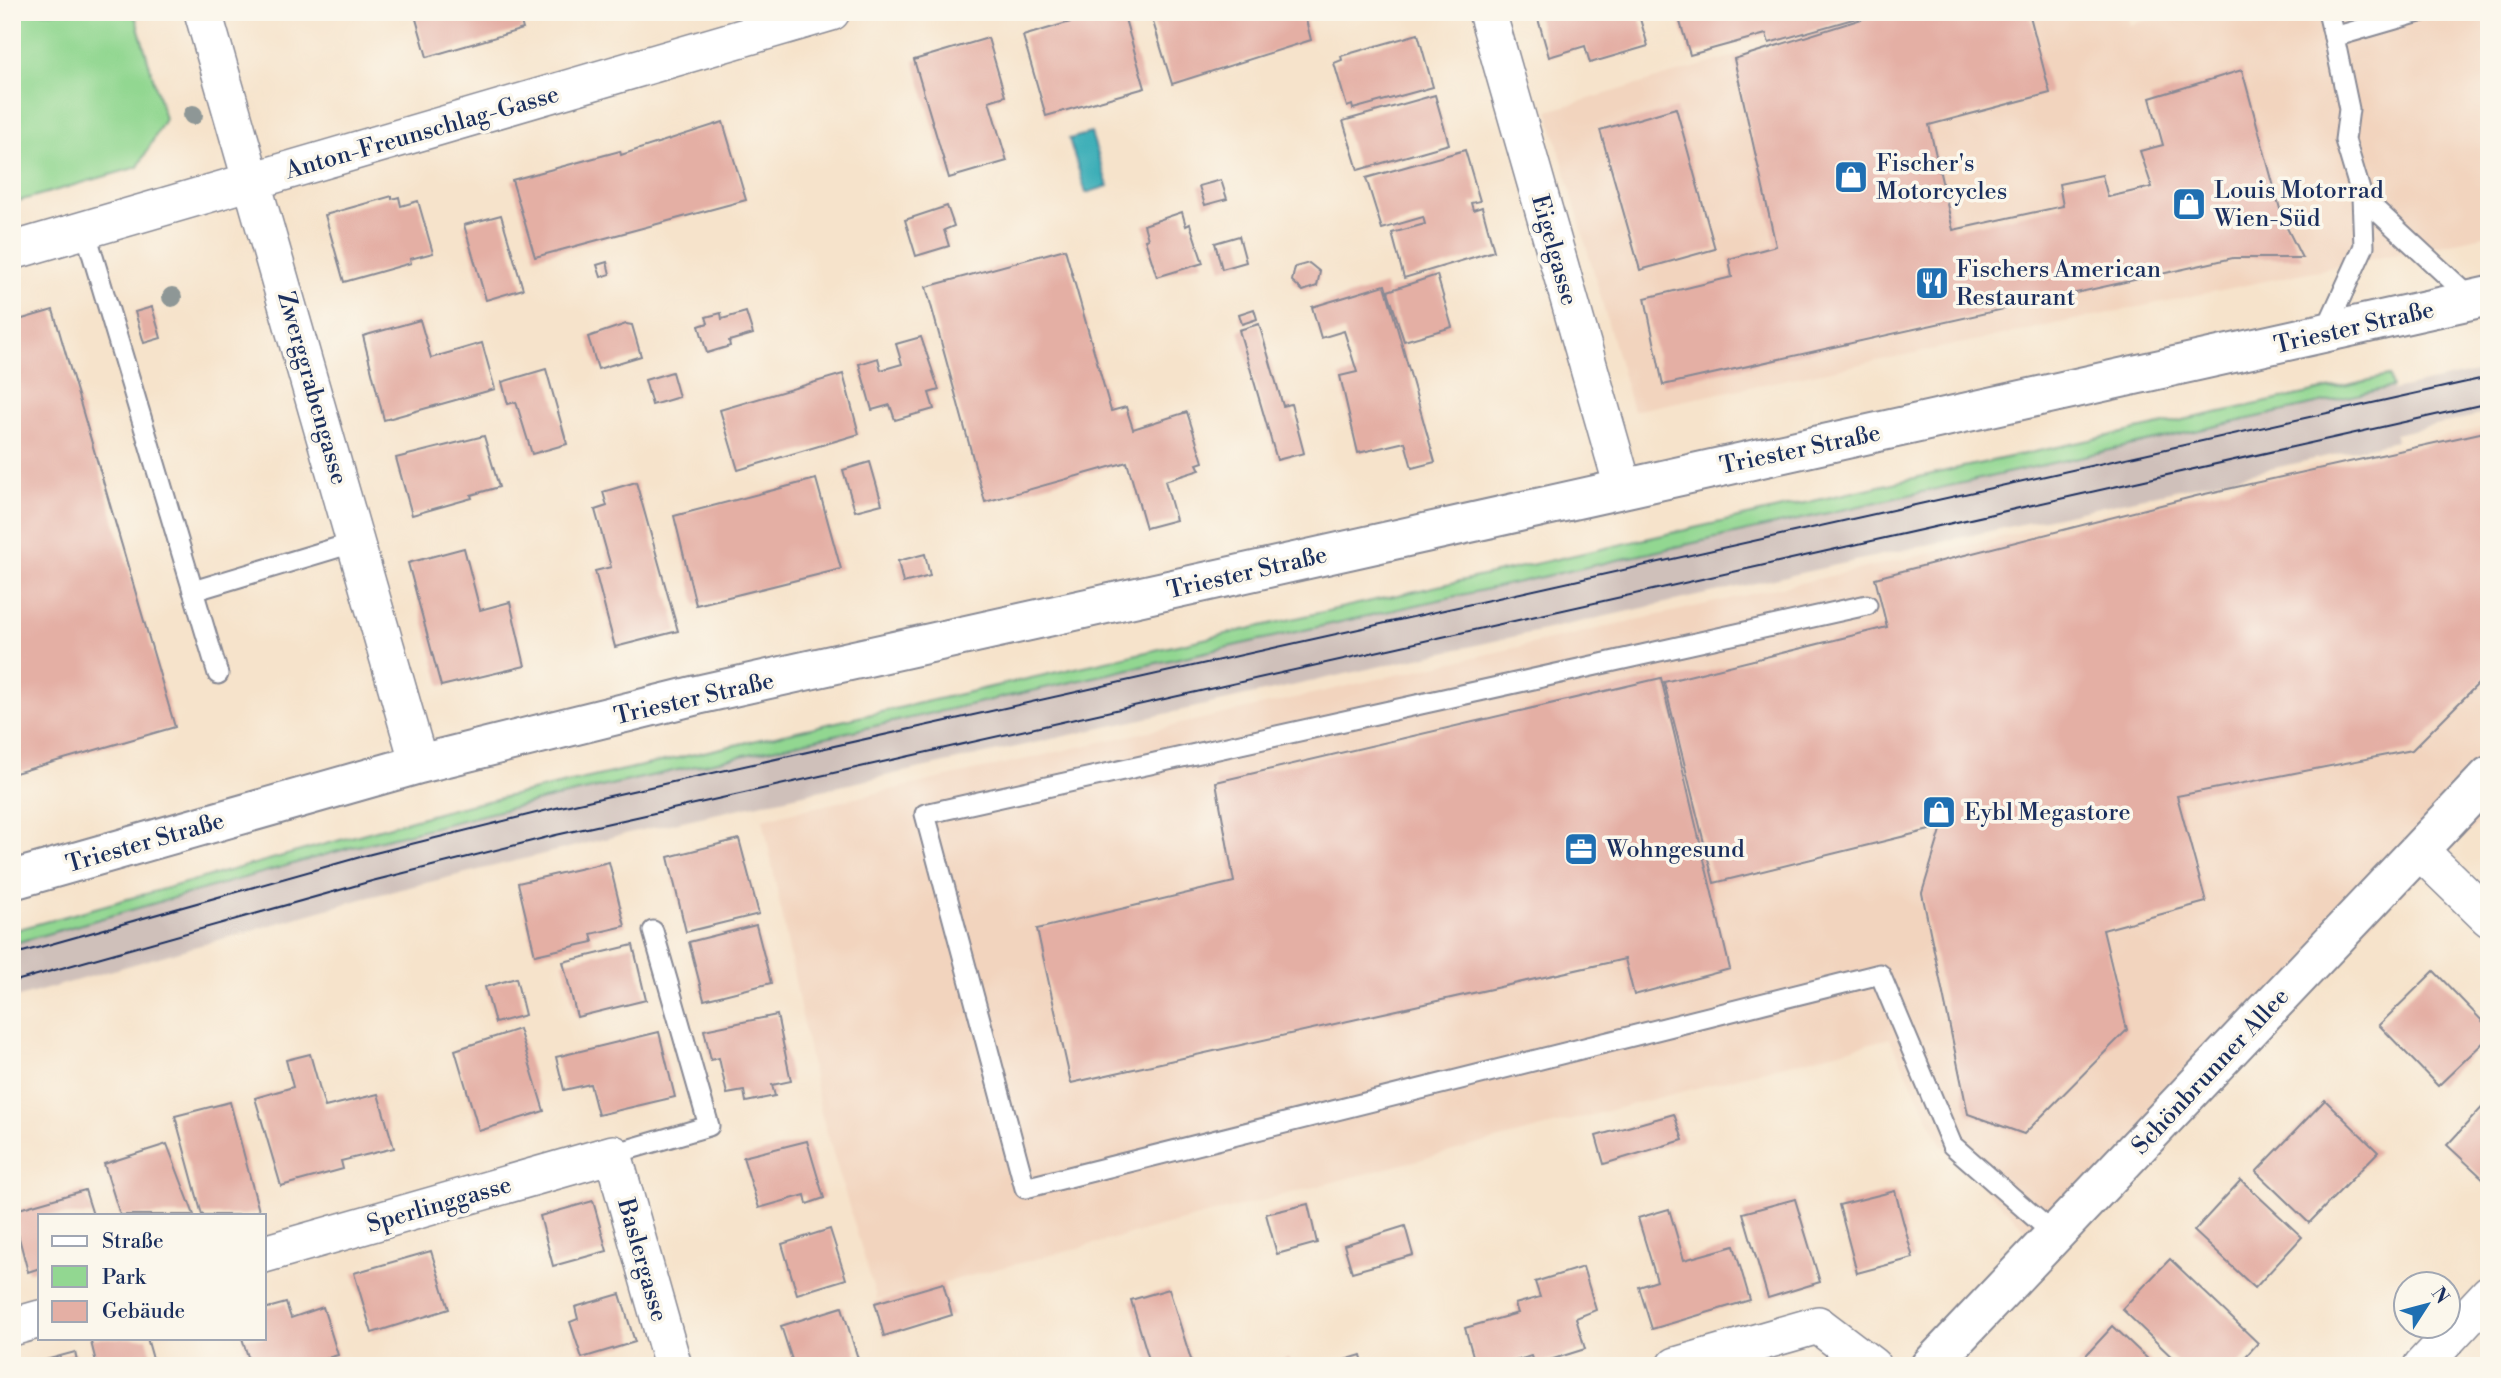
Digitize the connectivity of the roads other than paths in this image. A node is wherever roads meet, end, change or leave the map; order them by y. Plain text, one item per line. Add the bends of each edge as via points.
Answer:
1 (203, 12) edge
2 (831, 12) edge
3 (1487, 12) edge
4 (2328, 12) edge
5 (2420, 12) edge
6 (2334, 37) junction
7 (253, 181) junction
8 (2362, 197) junction
9 (85, 230) junction
10 (12, 251) edge
11 (2481, 298) edge
12 (2324, 334) junction
13 (1623, 487) junction
14 (356, 542) junction
15 (193, 591) junction
16 (1867, 605) dead end
17 (218, 674) dead end
18 (419, 764) junction
19 (2489, 776) edge
20 (2419, 850) junction
21 (12, 880) edge
22 (2489, 918) edge
23 (653, 931) dead end
24 (613, 1154) junction
25 (2055, 1235) junction
26 (266, 1253) edge
27 (2489, 1294) edge
28 (38, 1320) edge
29 (12, 1327) edge
30 (673, 1366) edge
31 (1676, 1366) edge
32 (1872, 1366) edge
33 (1930, 1366) edge
34 (2422, 1366) edge

1 - 7 street, Zwerggrabengasse
2 - 7 street, Anton-Freunschlag-Gasse
3 - 13 street, Eigelgasse
4 - 6 lane
5 - 6 lane
6 - 8 lane via 2349,109 2345,140
7 - 9 street, Anton-Freunschlag-Gasse
7 - 14 street, Zwerggrabengasse
8 - 11 lane
8 - 12 lane via 2364,246
9 - 10 street, Anton-Freunschlag-Gasse
9 - 15 lane
11 - 12 main road, Triester Straße
12 - 13 main road, Triester Straße
13 - 18 main road, Triester Straße via 697,695
14 - 15 lane
14 - 18 street, Zwerggrabengasse
15 - 17 lane
16 - 25 lane via 925,814 1025,1188 1880,974 1952,1145
18 - 21 main road, Triester Straße
19 - 20 main road, Schönbrunner Allee
20 - 22 street
20 - 25 main road, Schönbrunner Allee
23 - 24 lane via 709,1126
24 - 26 street, Sperlinggasse
24 - 30 street, Baslergasse
25 - 33 main road, Schönbrunner Allee
27 - 34 street
28 - 29 street
31 - 32 street via 1818,1325

